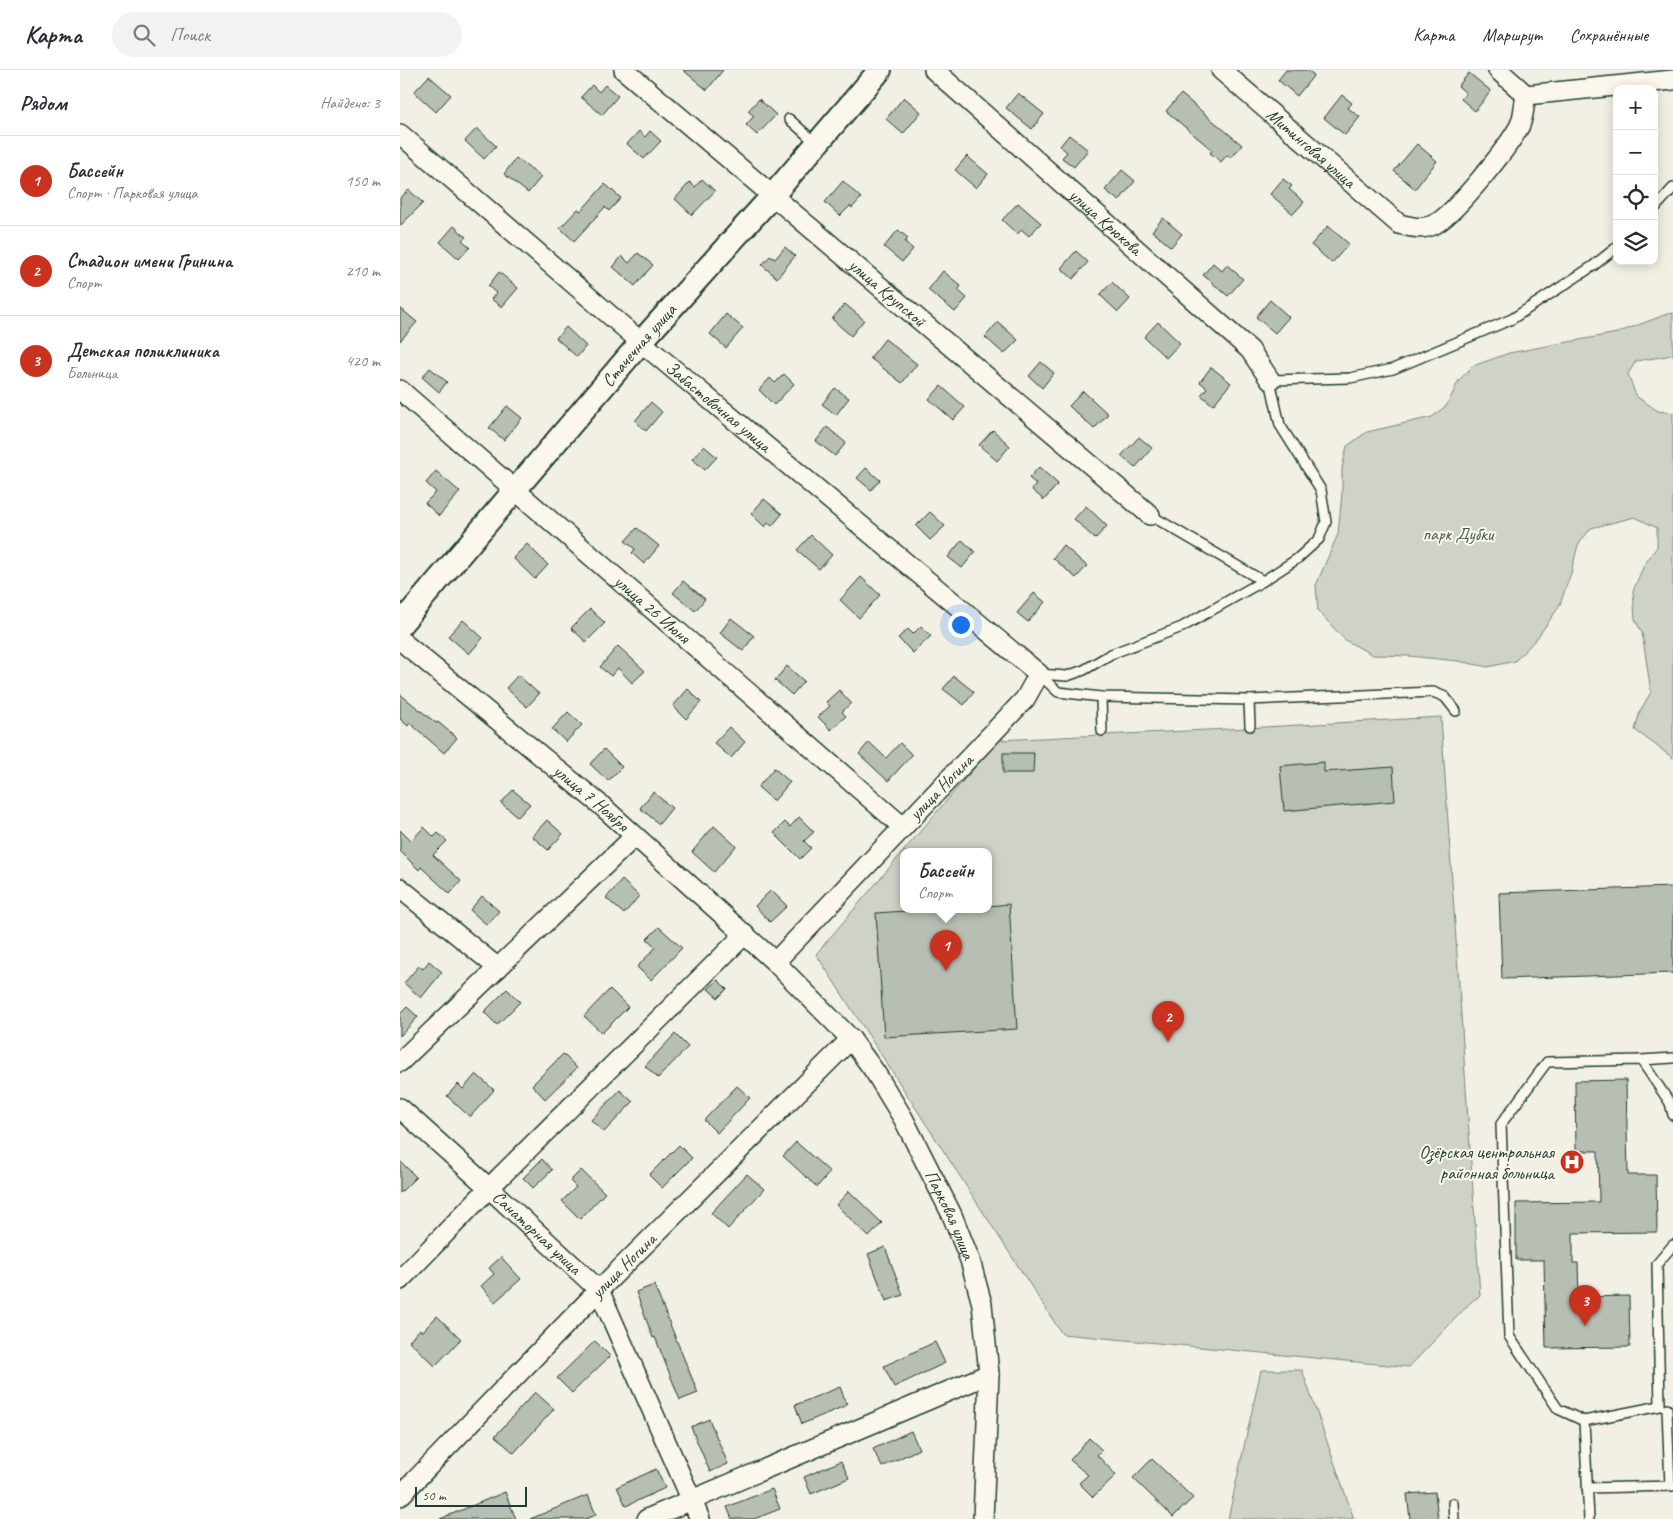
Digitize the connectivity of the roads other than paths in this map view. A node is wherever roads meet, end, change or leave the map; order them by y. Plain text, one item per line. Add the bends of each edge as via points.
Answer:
1 (624, 70) edge
2 (880, 70) edge
3 (934, 70) edge
4 (1221, 70) edge
5 (1498, 70) edge
6 (1673, 80) edge
7 (1526, 95) junction
8 (789, 119) dead end
9 (400, 134) edge
10 (817, 144) junction
11 (1673, 188) edge
12 (773, 195) junction
13 (1658, 205) edge
14 (1613, 250) edge
15 (641, 342) junction
16 (1270, 380) junction
17 (400, 390) edge
18 (516, 490) junction
19 (1150, 515) joint
20 (1264, 581) junction
21 (400, 625) edge
22 (400, 640) edge
23 (1039, 674) junction
24 (1101, 697) junction
25 (1248, 700) junction
26 (1456, 711) dead end
27 (1250, 726) dead end
28 (1102, 731) dead end
29 (903, 827) junction
30 (635, 836) junction
31 (400, 888) edge
32 (744, 935) junction
33 (775, 962) junction
34 (498, 968) junction
35 (850, 1039) junction
36 (1673, 1058) edge
37 (1641, 1060) junction
38 (400, 1062) edge
39 (400, 1108) edge
40 (1673, 1115) edge
41 (489, 1188) junction
42 (1673, 1245) edge
43 (400, 1280) edge
44 (599, 1290) junction
45 (989, 1374) junction
46 (1667, 1408) edge
47 (1584, 1420) junction
48 (1672, 1486) edge
49 (1588, 1488) junction
50 (400, 1496) edge
51 (691, 1501) junction
52 (1453, 1504) dead end
53 (647, 1519) edge
54 (700, 1519) edge
55 (983, 1519) edge
56 (1454, 1519) edge
57 (1589, 1519) edge

1 - 12 street, улица Крупской
2 - 10 street, Стачечная улица
3 - 16 street, улица Крюкова via 1250,350
4 - 7 street, Митинговая улица via 1400,224 1418,228 1433,225 1449,214 1506,149 1521,123
5 - 7 street
6 - 7 street
8 - 10 lane
9 - 15 street, Забастовочная улица
10 - 12 street, Стачечная улица
11 - 13 lane
12 - 15 street, Стачечная улица
12 - 19 street, улица Крупской
14 - 16 lane via 1512,319 1393,369 1350,378
15 - 18 street, Стачечная улица
15 - 23 street, Забастовочная улица
16 - 20 lane via 1280,425 1321,490 1326,522 1319,539 1297,559
17 - 18 street, улица 26 Июня
18 - 21 street, Стачечная улица
18 - 29 street, улица 26 Июня
19 - 20 lane
20 - 23 lane via 1182,627 1111,654 1084,670 1067,676
22 - 30 street, улица 7 Ноября
23 - 24 lane via 1058,692
23 - 29 street, улица Ногина via 1025,699
24 - 25 lane
24 - 28 lane
25 - 26 lane via 1434,692 1445,697
25 - 27 lane
29 - 33 street, улица Ногина
30 - 32 street, улица 7 Ноября
30 - 34 street
31 - 34 street
32 - 33 street, улица 7 Ноября
32 - 41 street
33 - 35 street, Парковая улица
34 - 38 street
35 - 44 street, улица Ногина
35 - 45 street, Парковая улица via 903,1118 952,1214 970,1260 982,1304
36 - 37 lane
37 - 40 lane via 1670,1103
37 - 47 lane via 1547,1062 1501,1124 1509,1336 1558,1409
39 - 41 street, Санаторная улица
41 - 43 street
41 - 44 street, Санаторная улица
42 - 46 lane via 1657,1264
44 - 50 street, улица Ногина
44 - 51 street, Санаторная улица
45 - 51 street
45 - 55 street, Парковая улица
46 - 47 lane
46 - 48 lane
47 - 49 lane
48 - 49 lane
49 - 57 lane
51 - 53 street
51 - 54 street, Санаторная улица
52 - 56 lane

